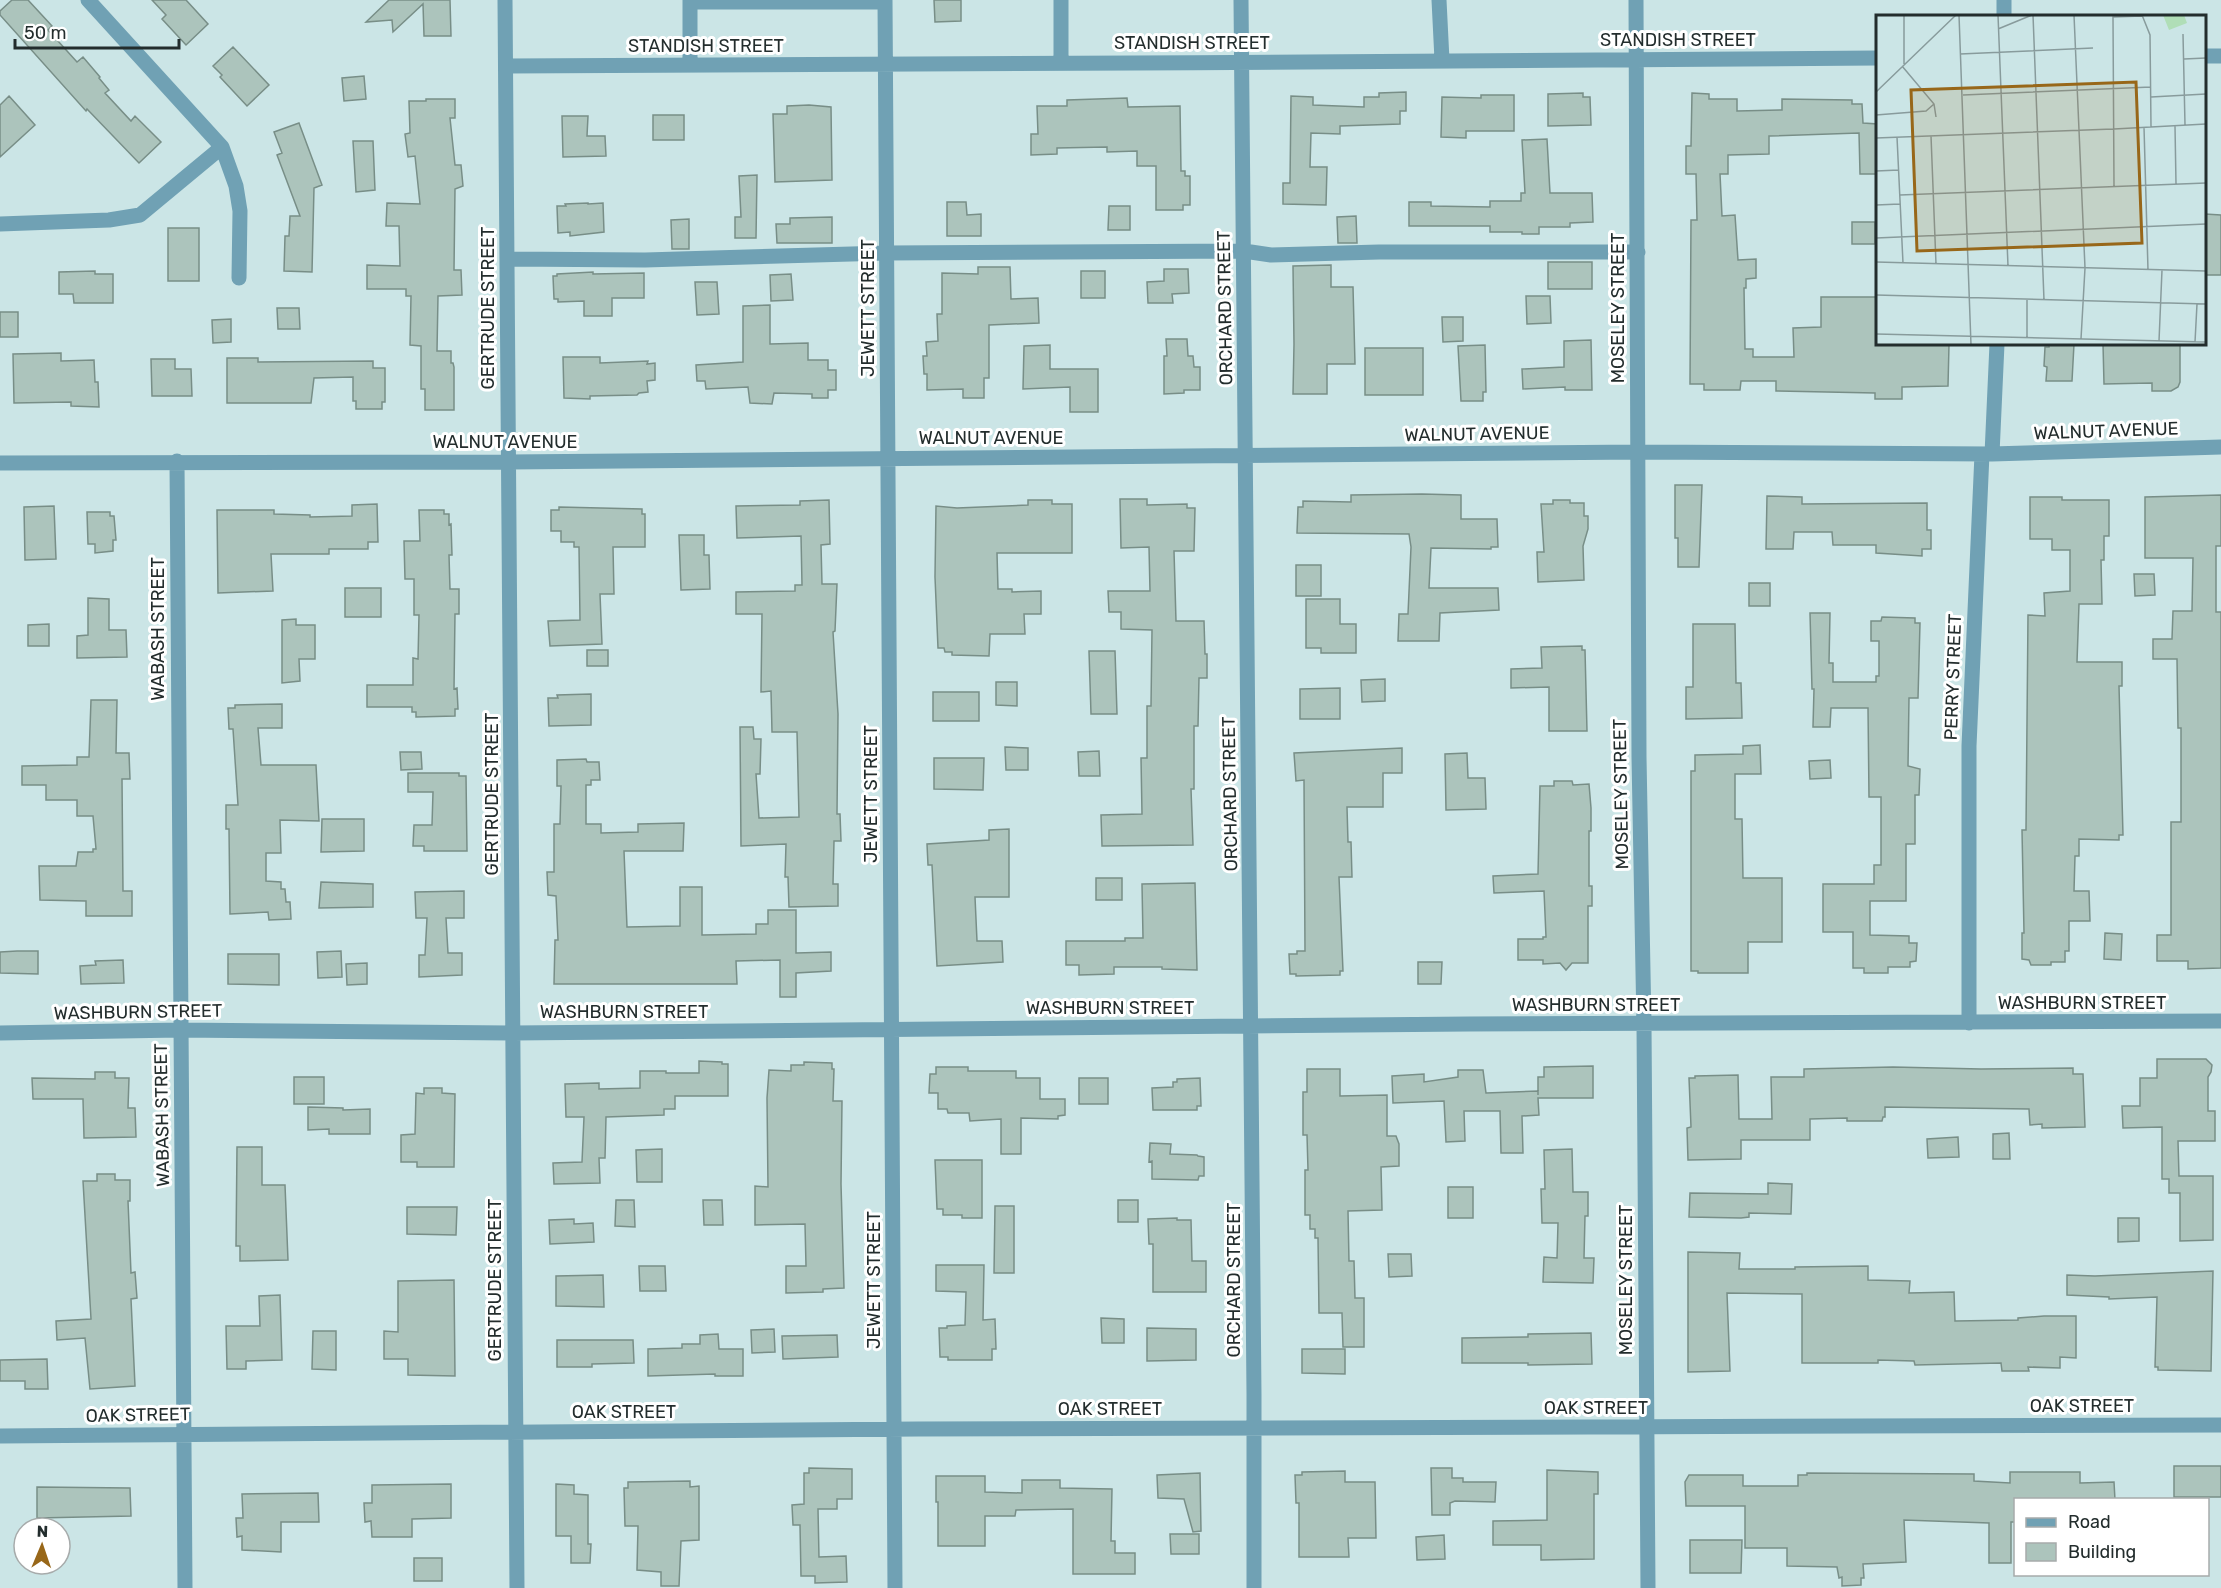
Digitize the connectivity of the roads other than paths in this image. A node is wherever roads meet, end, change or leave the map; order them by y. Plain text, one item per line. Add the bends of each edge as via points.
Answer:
1 (88, 0) edge
2 (505, 0) edge
3 (1061, 0) edge
4 (1241, 0) edge
5 (1439, 0) edge
6 (1636, 0) edge
7 (690, 1) edge
8 (885, 1) edge
9 (1876, 58) edge
10 (1442, 60) junction
11 (1636, 61) junction
12 (1242, 62) junction
13 (1061, 63) junction
14 (886, 64) junction
15 (690, 65) junction
16 (506, 66) junction
17 (222, 147) junction
18 (0, 224) edge
19 (1244, 251) junction
20 (1638, 252) junction
21 (887, 253) junction
22 (507, 259) junction
23 (239, 278) dead end
24 (1997, 345) edge
25 (2221, 447) edge
26 (1639, 452) junction
27 (1987, 454) junction
28 (1246, 455) junction
29 (888, 458) junction
30 (177, 461) junction
31 (508, 462) junction
32 (0, 463) edge
33 (2221, 1021) edge
34 (1969, 1023) junction
35 (1644, 1025) junction
36 (1251, 1027) junction
37 (180, 1030) junction
38 (892, 1030) junction
39 (0, 1033) edge
40 (513, 1033) junction
41 (2221, 1425) edge
42 (1647, 1427) junction
43 (1255, 1428) junction
44 (894, 1430) junction
45 (184, 1433) junction
46 (516, 1433) junction
47 (0, 1436) edge
48 (185, 1588) edge
49 (517, 1588) edge
50 (895, 1588) edge
51 (1254, 1588) edge
52 (1648, 1588) edge

1 - 17 street
2 - 16 street, GERTRUDE STREET
3 - 13 street
4 - 12 street, ORCHARD STREET
5 - 10 street
6 - 11 street, MOSELEY STREET
7 - 8 street
7 - 15 street
8 - 14 street, JEWETT STREET
9 - 11 street, STANDISH STREET
10 - 11 street, STANDISH STREET
10 - 12 street, STANDISH STREET
11 - 20 street, MOSELEY STREET
12 - 13 street, STANDISH STREET
12 - 19 street, ORCHARD STREET
13 - 14 street, STANDISH STREET
14 - 15 street, STANDISH STREET
14 - 21 street, JEWETT STREET
15 - 16 street, STANDISH STREET
16 - 22 street, GERTRUDE STREET
17 - 18 street via 140,215 109,220
17 - 23 street via 240,211
19 - 20 street via 1271,255
19 - 21 street
19 - 28 street, ORCHARD STREET
20 - 26 street, MOSELEY STREET
21 - 22 street via 645,260
21 - 29 street, JEWETT STREET
22 - 31 street, GERTRUDE STREET
24 - 27 street, PERRY STREET
25 - 27 street, WALNUT AVENUE
26 - 27 street, WALNUT AVENUE
26 - 28 street, WALNUT AVENUE
26 - 35 street, MOSELEY STREET
27 - 34 street, PERRY STREET via 1969,746
28 - 29 street, WALNUT AVENUE
28 - 36 street, ORCHARD STREET
29 - 31 street, WALNUT AVENUE
29 - 38 street, JEWETT STREET
30 - 31 street, WALNUT AVENUE
30 - 32 street, WALNUT AVENUE
30 - 37 street, WABASH STREET
31 - 40 street, GERTRUDE STREET
33 - 34 street, WASHBURN STREET
34 - 35 street, WASHBURN STREET
35 - 36 street, WASHBURN STREET
35 - 42 street, MOSELEY STREET
36 - 38 street, WASHBURN STREET
36 - 43 street, ORCHARD STREET
37 - 39 street, WASHBURN STREET
37 - 40 street, WASHBURN STREET
37 - 45 street, WABASH STREET
38 - 40 street, WASHBURN STREET
38 - 44 street, JEWETT STREET
40 - 46 street, GERTRUDE STREET
41 - 42 street, OAK STREET
42 - 43 street, OAK STREET
42 - 52 street, MOSELEY STREET
43 - 44 street, OAK STREET
43 - 51 street, ORCHARD STREET
44 - 46 street, OAK STREET
44 - 50 street, JEWETT STREET
45 - 46 street, OAK STREET
45 - 47 street, OAK STREET
45 - 48 street, WABASH STREET
46 - 49 street, GERTRUDE STREET

